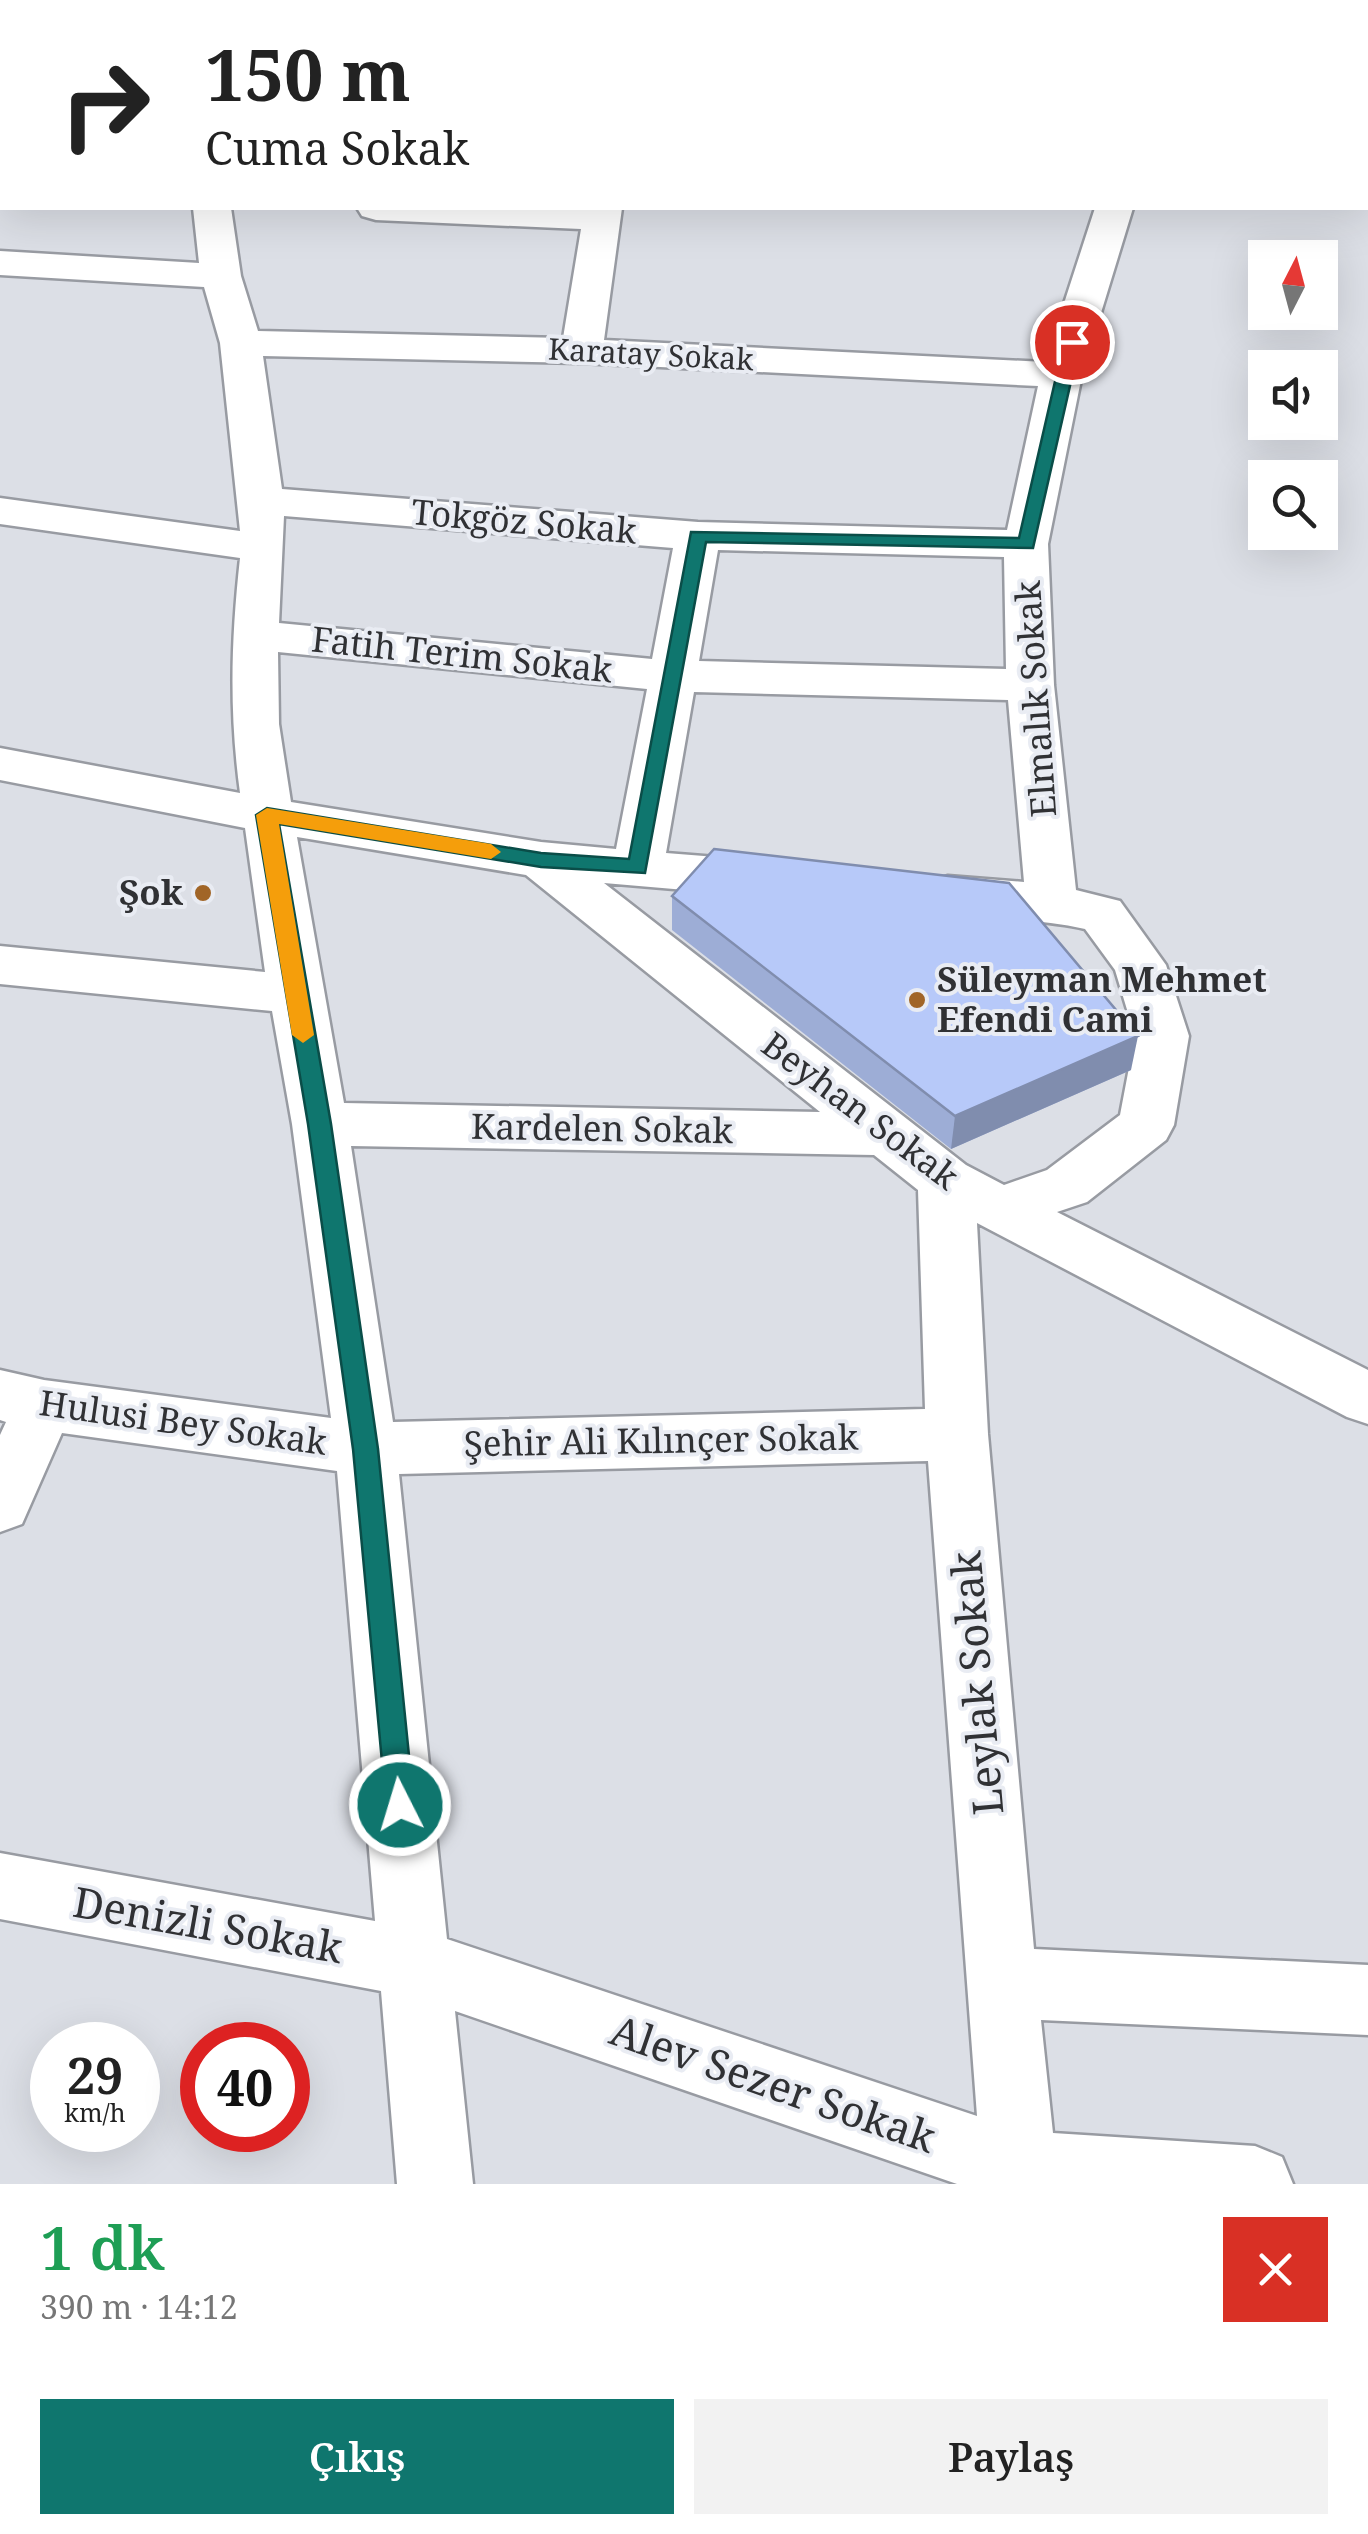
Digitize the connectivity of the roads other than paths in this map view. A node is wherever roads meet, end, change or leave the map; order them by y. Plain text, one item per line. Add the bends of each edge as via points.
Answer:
1 (212, 210) edge
2 (467, 210) edge
3 (1113, 210) edge
4 (603, 213) edge
5 (0, 263) edge
6 (221, 276) junction
7 (241, 342) junction
8 (581, 351) junction
9 (1061, 375) junction
10 (0, 511) edge
11 (262, 524) junction
12 (698, 536) junction
13 (1026, 544) junction
14 (254, 635) junction
15 (670, 676) junction
16 (1030, 685) junction
17 (0, 764) edge
18 (267, 815) junction
19 (541, 860) junction
20 (638, 868) junction
21 (816, 882) edge
22 (894, 889) edge
23 (1052, 902) junction
24 (0, 965) edge
25 (295, 994) junction
26 (320, 1124) junction
27 (884, 1134) junction
28 (973, 1195) junction
29 (1368, 1399) edge
30 (22, 1400) edge
31 (956, 1434) junction
32 (366, 1449) junction
33 (0, 1505) edge
34 (0, 1886) edge
35 (416, 1963) junction
36 (1000, 1983) junction
37 (1368, 2000) edge
38 (1020, 2176) edge
39 (435, 2184) edge
40 (1256, 2184) edge

1 - 6 street
2 - 4 street
3 - 9 street, Elmalık Sokak
4 - 8 street
5 - 6 street
6 - 7 street
7 - 8 street, Karatay Sokak
7 - 11 street
8 - 9 street, Karatay Sokak
9 - 13 street, Elmalık Sokak
10 - 11 street, Tokgöz Sokak
11 - 12 street, Tokgöz Sokak
11 - 14 street
12 - 13 street, Tokgöz Sokak
12 - 15 street
13 - 16 street, Elmalık Sokak
14 - 15 street, Fatih Terim Sokak
14 - 18 street via 255,724
15 - 16 street, Fatih Terim Sokak
15 - 20 street
16 - 23 street, Elmalık Sokak
17 - 18 street
18 - 19 street
18 - 25 street
19 - 20 street
19 - 27 street, Beyhan Sokak
20 - 21 street
22 - 23 street
23 - 28 street via 1102,914 1140,965 1162,1036 1146,1125 1067,1186
24 - 25 street
25 - 26 street
26 - 27 street, Kardelen Sokak
26 - 32 street
27 - 28 street, Beyhan Sokak
28 - 29 street, Beyhan Sokak
28 - 31 street, Leylak Sokak
30 - 32 street, Hulusi Bey Sokak
30 - 33 street
31 - 32 street, Şehir Ali Kılınçer Sokak
31 - 36 street, Leylak Sokak
32 - 35 street
34 - 35 street, Denizli Sokak
35 - 38 street, Alev Sezer Sokak
35 - 39 street
36 - 37 street
36 - 38 street, Leylak Sokak
38 - 40 street, Alev Sezer Sokak

